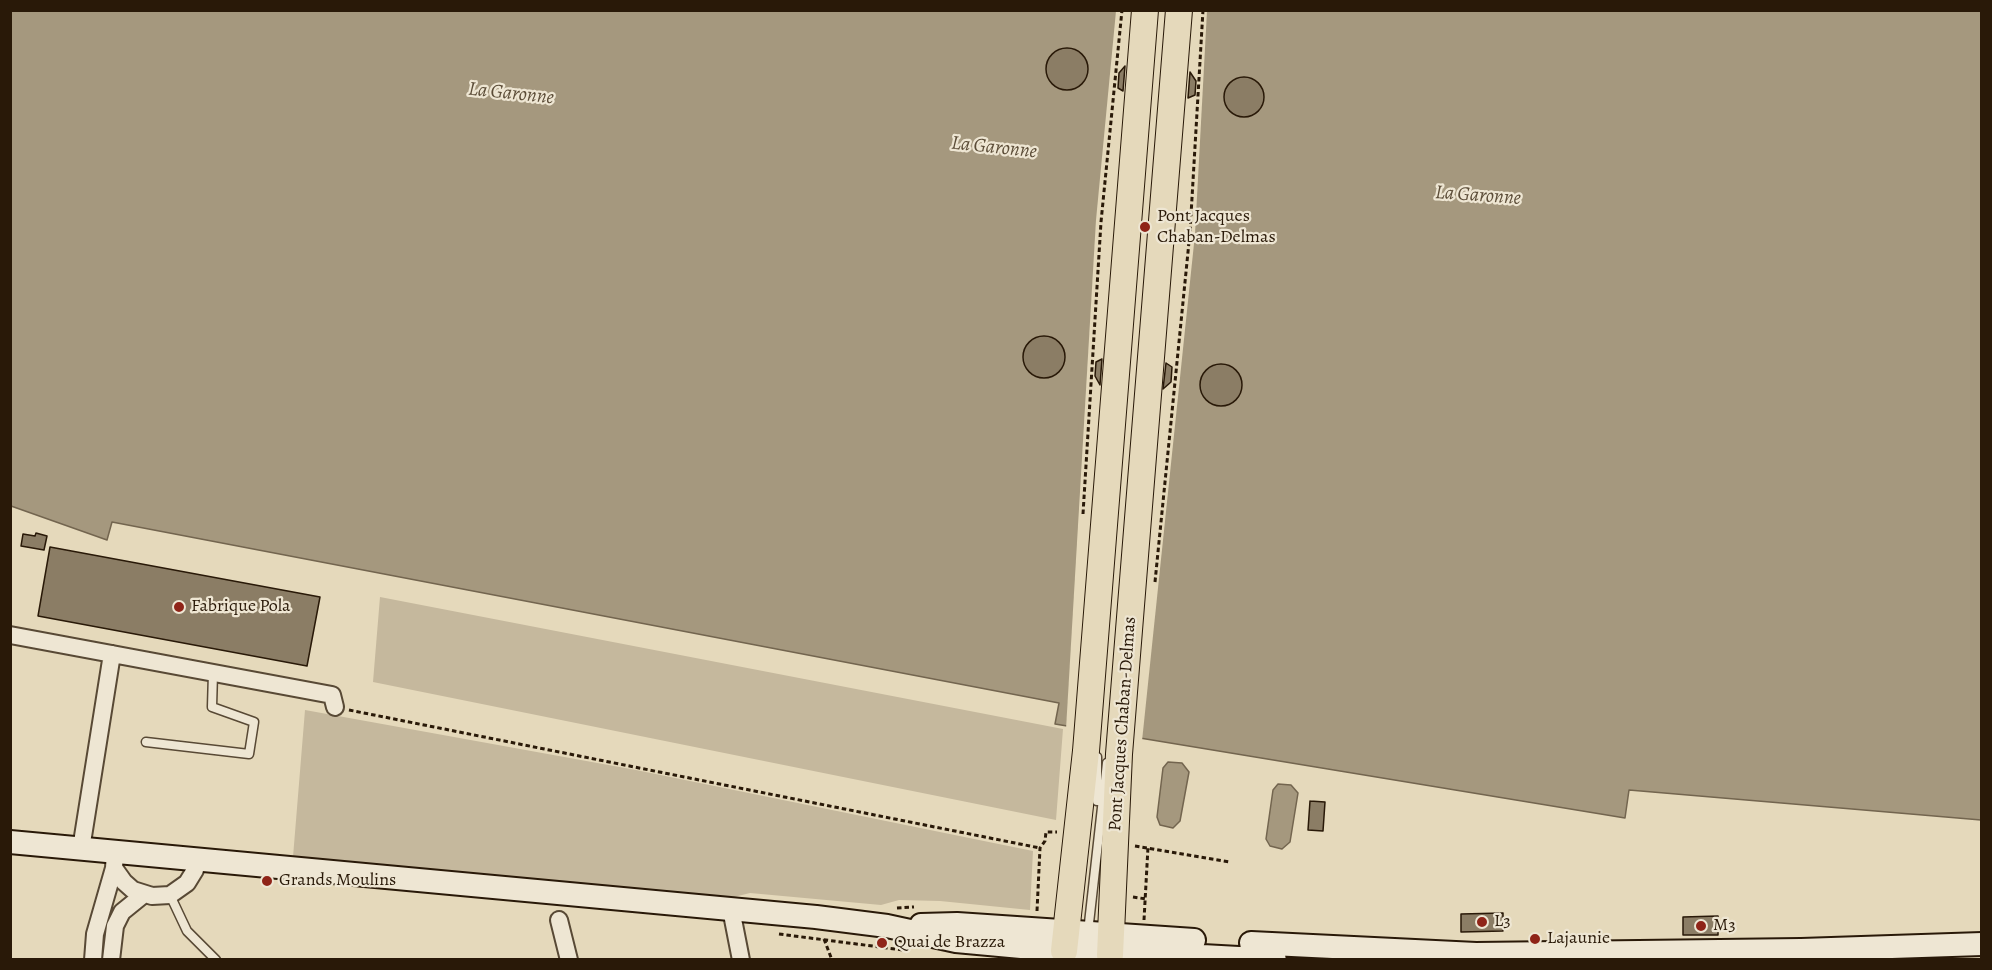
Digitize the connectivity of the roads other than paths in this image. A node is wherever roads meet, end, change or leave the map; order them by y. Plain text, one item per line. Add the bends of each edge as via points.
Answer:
1 (1145, 10) edge
2 (1179, 10) edge
3 (1144, 317) dead end
4 (1131, 482) dead end
5 (10, 635) edge
6 (112, 654) junction
7 (213, 673) junction
8 (335, 707) road end
9 (146, 742) dead end
10 (1103, 752) junction
11 (10, 842) edge
12 (81, 849) junction
13 (196, 859) junction
14 (115, 860) junction
15 (170, 894) junction
16 (143, 895) junction
17 (731, 909) junction
18 (559, 920) dead end
19 (1982, 937) edge
20 (1087, 943) junction
21 (1982, 944) edge
22 (1982, 953) edge
23 (1425, 955) edge
24 (1808, 956) edge
25 (1147, 959) edge
26 (93, 960) edge
27 (111, 960) edge
28 (216, 960) edge
29 (569, 960) edge
30 (741, 960) edge
31 (1275, 960) edge

1 - 10 main road, Pont Jacques Chaban-Delmas
2 - 10 main road, Pont Jacques Chaban-Delmas
3 - 4 lane
5 - 6 street
6 - 7 street
6 - 12 street
7 - 8 street via 332,696
7 - 9 lane via 212,707 254,722 249,754
10 - 20 main road, Pont Jacques Chaban-Delmas
10 - 20 main road, Pont Jacques Chaban-Delmas
10 - 20 lane
11 - 12 main road
12 - 14 main road
13 - 14 main road
13 - 15 street via 193,876
13 - 17 main road
14 - 16 street via 133,890
14 - 26 street via 95,934
15 - 16 street
15 - 28 lane via 187,931
16 - 27 street via 122,912 115,926
17 - 20 main road via 887,926 957,924
17 - 30 street
18 - 29 street
19 - 23 lane via 1475,946
20 - 23 main road
20 - 25 main road
21 - 24 main road
22 - 24 main road
23 - 24 main road
25 - 31 main road via 1166,954

